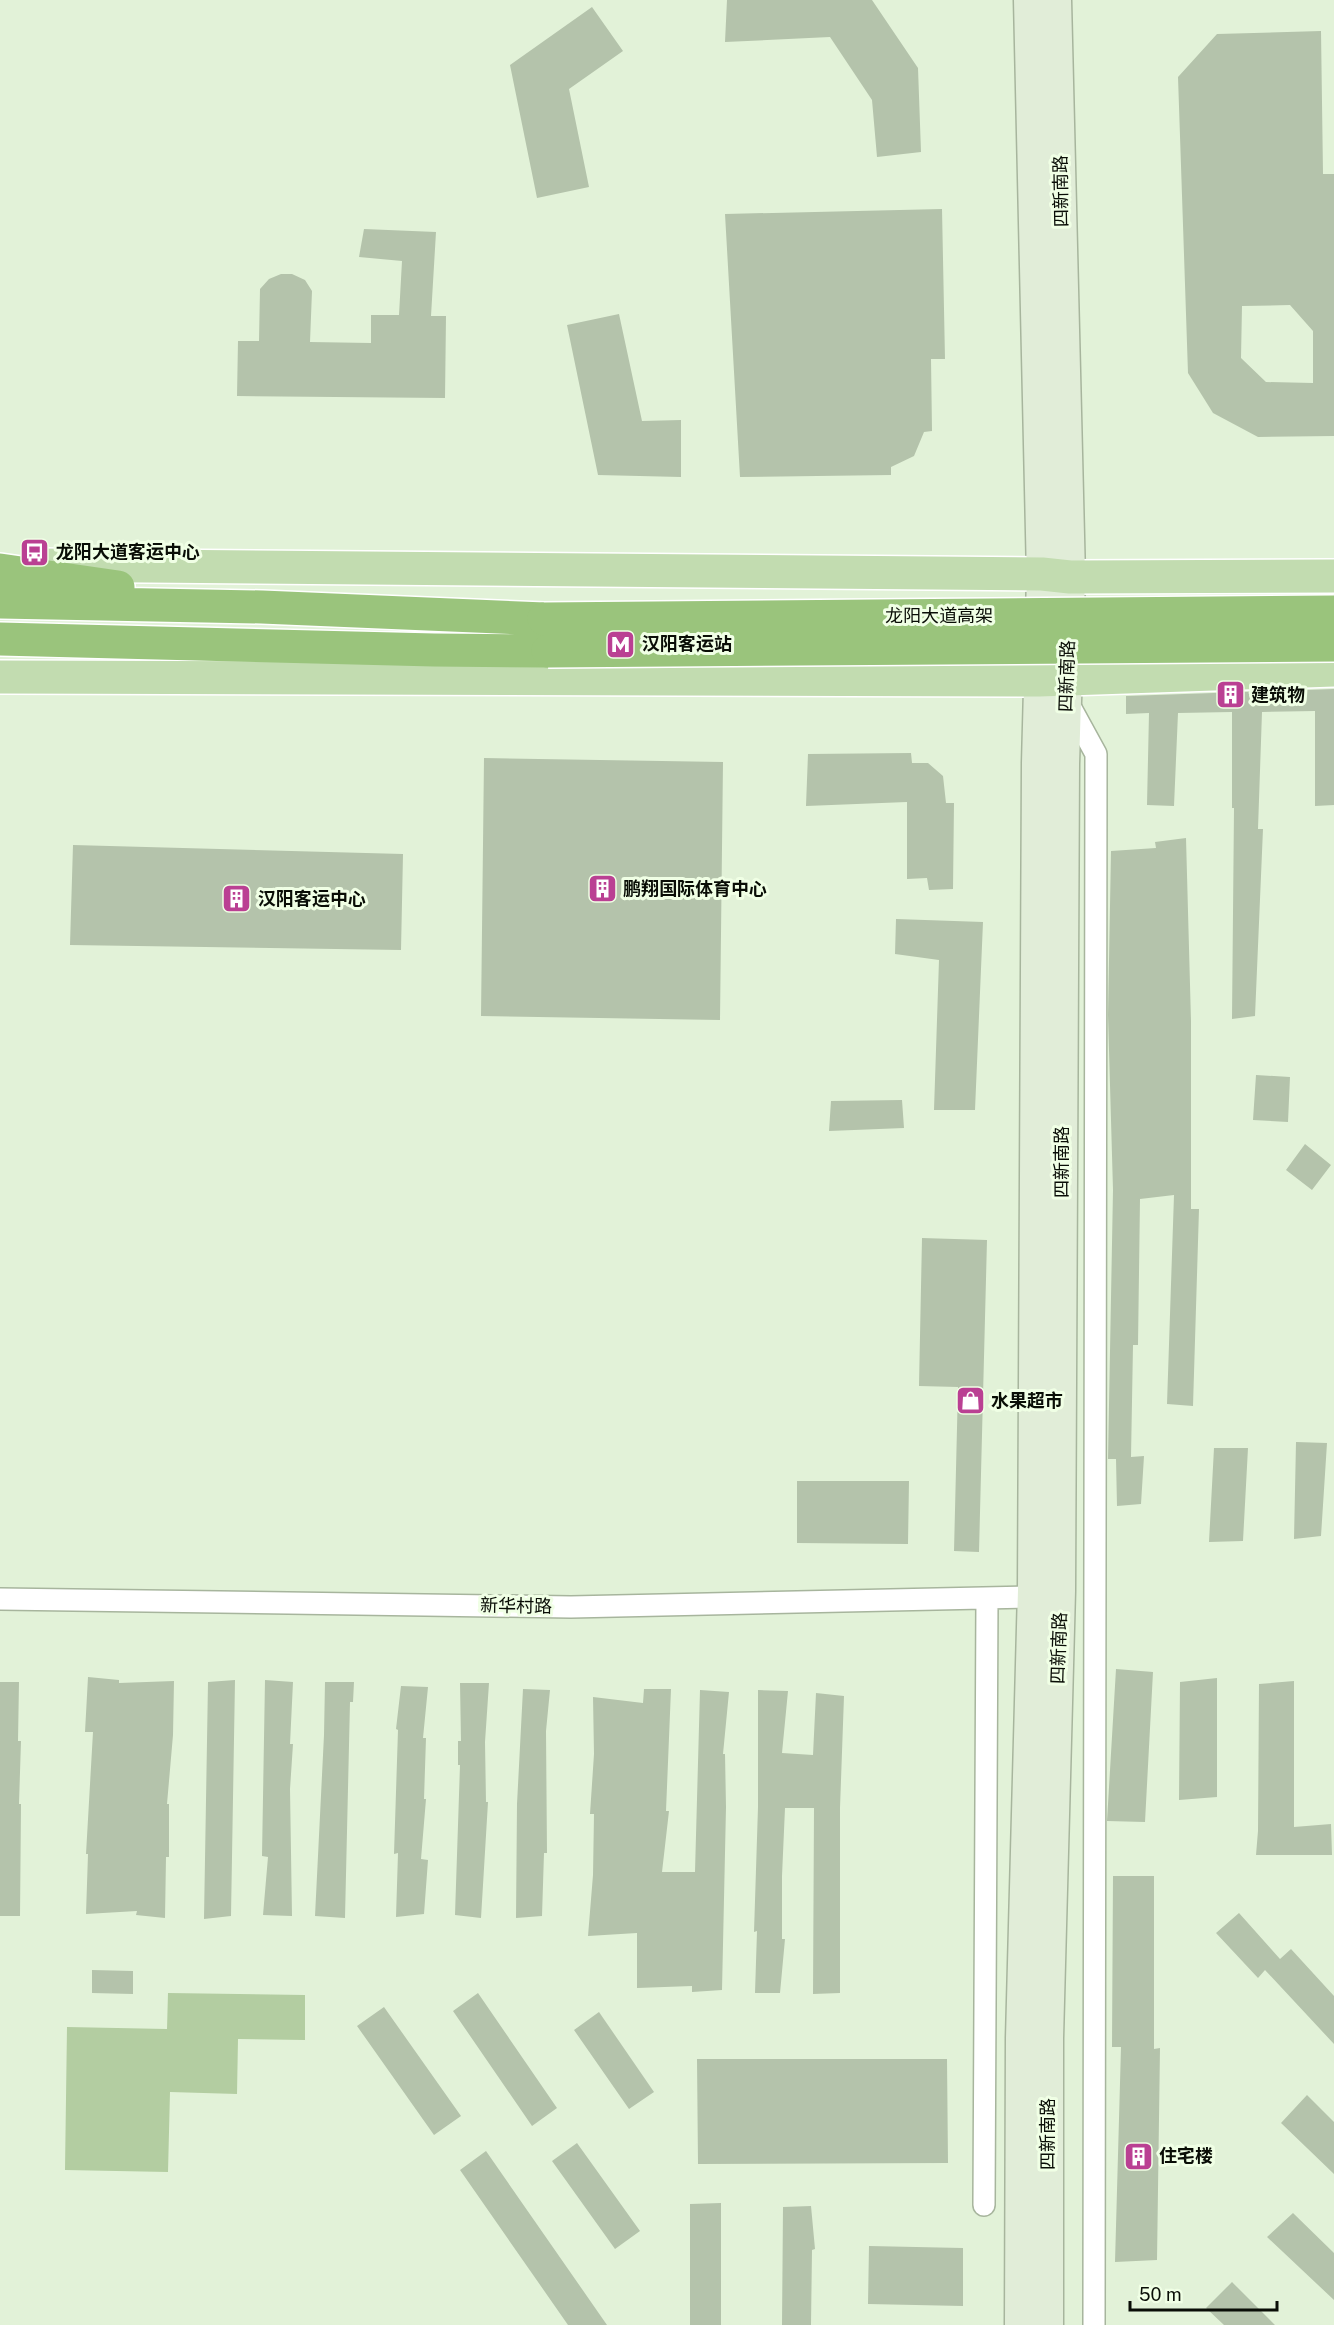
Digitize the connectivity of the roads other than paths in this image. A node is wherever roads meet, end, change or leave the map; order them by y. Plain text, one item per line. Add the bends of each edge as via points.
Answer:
1 (1029, 0) edge
2 (1056, 0) edge
3 (0, 564) edge
4 (0, 570) edge
5 (1056, 575) junction
6 (1334, 576) edge
7 (0, 602) edge
8 (262, 608) junction
9 (1334, 612) edge
10 (0, 639) edge
11 (1334, 645) edge
12 (1334, 670) edge
13 (0, 678) edge
14 (1057, 686) junction
15 (1033, 1597) junction
16 (987, 1598) junction
17 (0, 1599) edge
18 (984, 2205) dead end
19 (1020, 2325) edge
20 (1048, 2325) edge
21 (1094, 2325) edge

1 - 5 main road, 四新南路
2 - 5 main road, 四新南路
3 - 5 main road
4 - 8 highway
5 - 6 main road
5 - 14 main road, 四新南路
7 - 8 highway
8 - 9 highway, 龙阳大道高架, bridge via 544,619
10 - 11 highway, 龙阳大道高架, bridge via 549,651
12 - 14 main road
13 - 14 main road
14 - 15 main road, 四新南路 via 1037,763
14 - 20 main road, 四新南路 via 1060,1591 1048,2038
14 - 21 street via 1096,754
15 - 16 street, 新华村路
15 - 19 main road, 四新南路 via 1021,2038
16 - 17 street, 新华村路 via 572,1607
16 - 18 street

